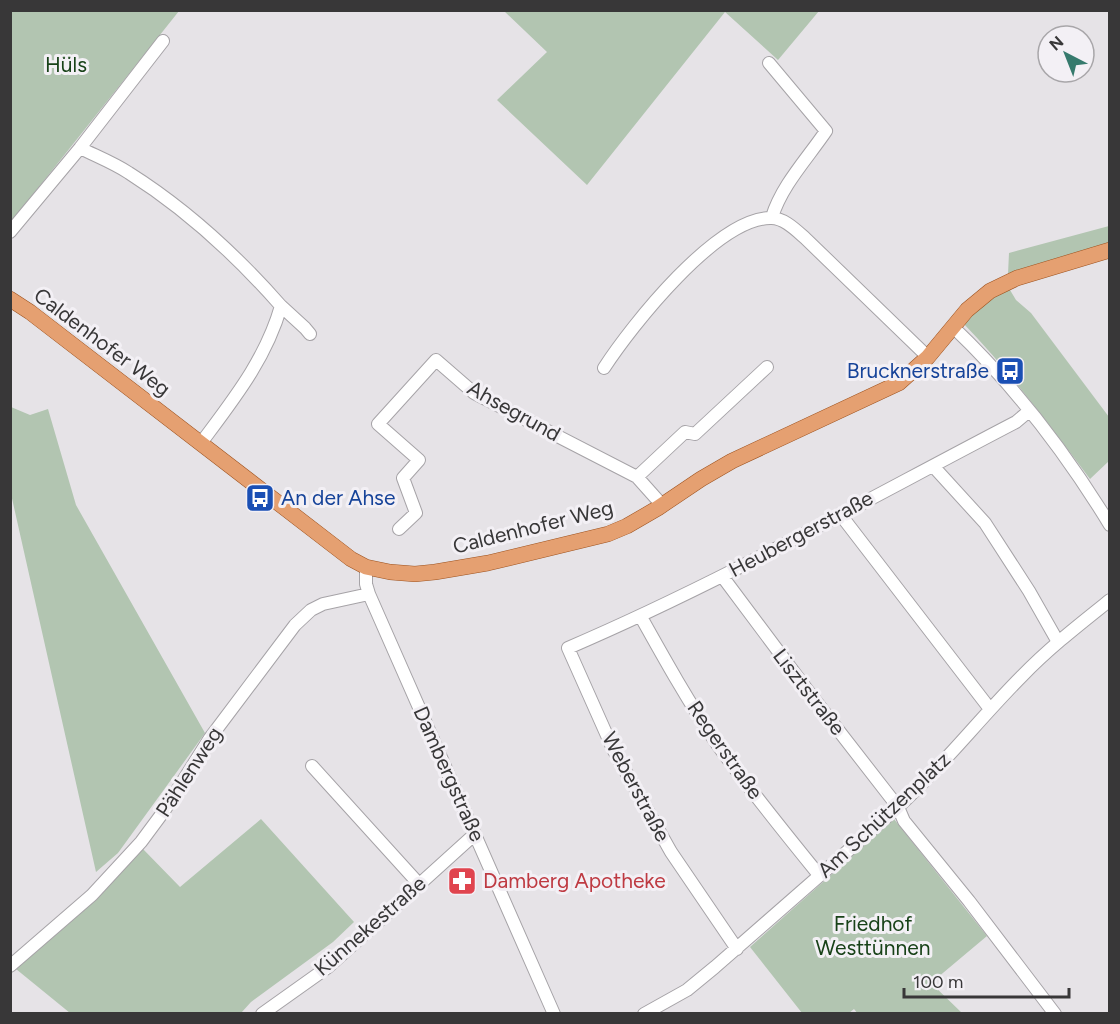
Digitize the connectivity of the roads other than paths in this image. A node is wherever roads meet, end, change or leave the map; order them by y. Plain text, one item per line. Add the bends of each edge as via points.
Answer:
1 (163, 41) dead end
2 (769, 63) dead end
3 (80, 148) junction
4 (772, 217) junction
5 (10, 232) edge
6 (1110, 250) edge
7 (10, 299) edge
8 (281, 306) junction
9 (953, 327) junction
10 (310, 334) dead end
11 (928, 357) junction
12 (766, 367) dead end
13 (604, 368) dead end
14 (1029, 411) junction
15 (201, 443) junction
16 (933, 466) junction
17 (637, 477) junction
18 (662, 505) junction
19 (840, 514) junction
20 (1110, 525) edge
21 (399, 529) dead end
22 (366, 567) junction
23 (722, 576) junction
24 (369, 594) junction
25 (1110, 600) edge
26 (641, 617) junction
27 (1058, 642) junction
28 (568, 648) joint
29 (990, 709) junction
30 (312, 766) dead end
31 (898, 807) junction
32 (475, 834) junction
33 (819, 875) junction
34 (419, 884) junction
35 (737, 949) junction
36 (10, 966) edge
37 (262, 1014) edge
38 (554, 1014) edge
39 (644, 1014) edge
40 (1054, 1014) edge

1 - 3 street
2 - 4 street via 826,131 787,185
3 - 5 street
3 - 8 street via 128,172 184,213 255,276
4 - 11 street via 805,238
4 - 13 street via 750,222 716,241 662,294
6 - 9 main road, Caldenhofer Weg via 1003,284 979,299
7 - 15 main road, Caldenhofer Weg
8 - 10 street
8 - 15 street via 266,348
9 - 11 main road, Caldenhofer Weg
9 - 14 street via 987,359
11 - 18 main road, Caldenhofer Weg via 891,388 732,461
12 - 17 street via 695,434 685,432
14 - 16 street, Heubergerstraße via 1016,422
14 - 20 street via 1084,483
15 - 22 main road, Caldenhofer Weg via 336,549
16 - 19 street, Heubergerstraße
16 - 27 street via 985,523
17 - 18 street, Ahsegrund
17 - 21 street, Ahsegrund via 474,393 436,360 378,424 419,460 403,478 416,513
18 - 22 main road, Caldenhofer Weg via 608,534 488,563 415,574
19 - 23 street, Heubergerstraße
19 - 29 street
22 - 24 street, Dambergstraße
23 - 26 street, Heubergerstraße
23 - 31 street, Lisztstraße
24 - 32 street, Dambergstraße
24 - 36 street, Pählenweg via 323,604 295,624 222,721 141,842 92,895
25 - 27 street, Am Schützenplatz
26 - 28 street, Heubergerstraße
26 - 33 street, Regerstraße via 716,742
27 - 29 street, Am Schützenplatz
28 - 35 street, Weberstraße via 613,749 671,852
29 - 31 street, Am Schützenplatz
30 - 34 street
31 - 33 street, Am Schützenplatz
31 - 40 street, Lisztstraße via 904,821
32 - 34 street, Künnekestraße
32 - 38 street, Dambergstraße
33 - 35 street, Am Schützenplatz
34 - 37 street, Künnekestraße via 328,967
35 - 39 street, Am Schützenplatz via 687,990

